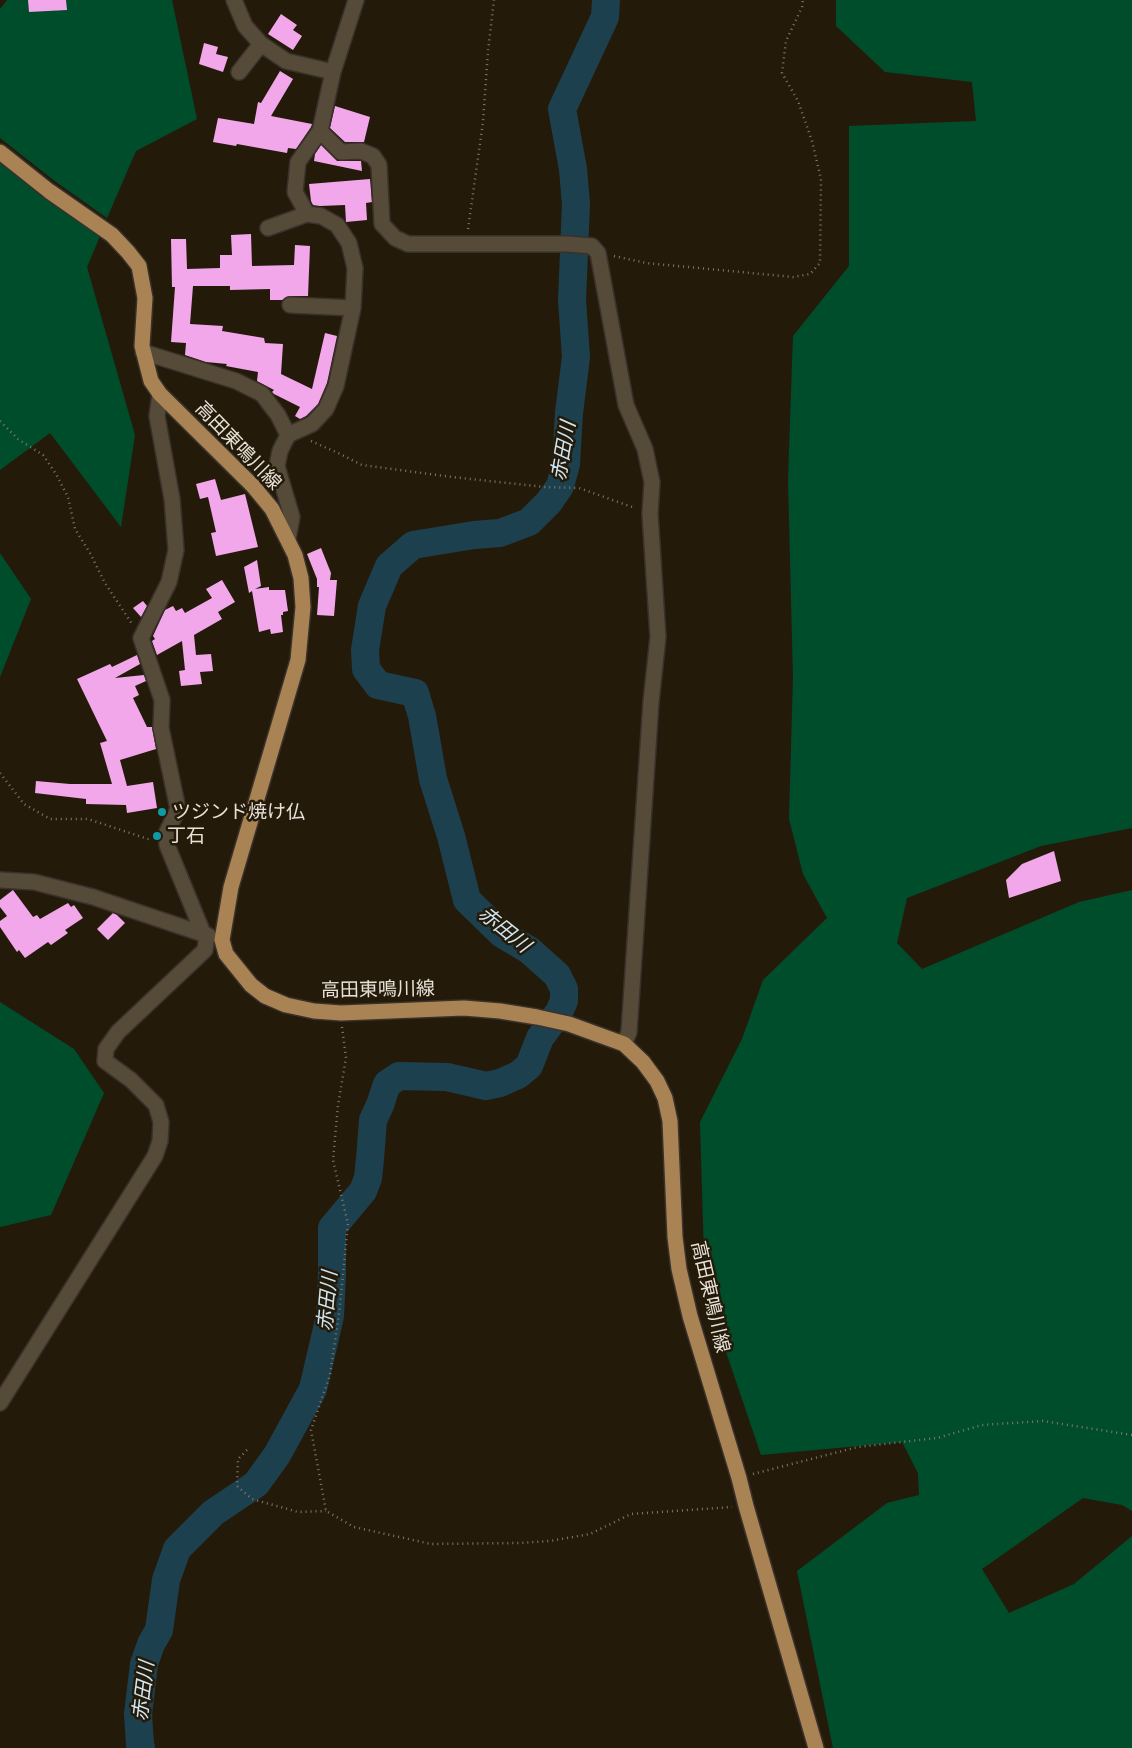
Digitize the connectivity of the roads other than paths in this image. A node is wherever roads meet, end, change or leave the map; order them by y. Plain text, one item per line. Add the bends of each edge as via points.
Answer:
1 (234, 0) edge
2 (356, 0) edge
3 (261, 44) junction
4 (239, 72) dead end
5 (333, 72) junction
6 (320, 131) junction
7 (0, 152) edge
8 (307, 214) junction
9 (268, 228) dead end
10 (290, 305) dead end
11 (353, 308) junction
12 (144, 352) junction
13 (160, 394) junction
14 (288, 435) junction
15 (288, 539) junction
16 (0, 880) edge
17 (205, 934) junction
18 (222, 940) junction
19 (624, 1044) junction
20 (0, 1403) edge
21 (816, 1748) edge

1 - 3 street via 245,26
2 - 5 street
3 - 4 street
3 - 5 street via 286,61
5 - 6 street
6 - 8 street via 298,162 295,192
6 - 19 street via 341,152 361,151 373,156 379,165 382,224 394,238 408,244 567,244 595,249 626,405 645,449 652,482 650,514 658,636 630,1032
7 - 12 main road, 高田東鳴川線 via 112,236 134,259 139,266 145,298
8 - 9 street
8 - 11 street via 321,216 337,225 349,243 355,268
10 - 11 street
11 - 14 street via 336,386 326,409 312,424
12 - 13 main road, 高田東鳴川線 via 151,381
12 - 14 street via 236,381 262,394
13 - 15 main road, 高田東鳴川線 via 254,486 272,509
13 - 17 street via 158,416 172,500 176,550 169,582 141,638 162,700 162,728 178,809 166,834 167,845
14 - 15 street via 280,450 277,466 292,517
15 - 18 main road, 高田東鳴川線 via 301,578 303,607 298,660 230,887
16 - 17 street via 34,882 94,897
17 - 18 street
17 - 20 street via 206,950 118,1032 106,1049 105,1061 156,1105 162,1122 160,1141 155,1156
18 - 19 main road, 高田東鳴川線 via 226,954 251,985 265,996 286,1005 341,1012 464,1008 500,1011 569,1024
19 - 21 main road, 高田東鳴川線 via 657,1081 667,1106 679,1269

